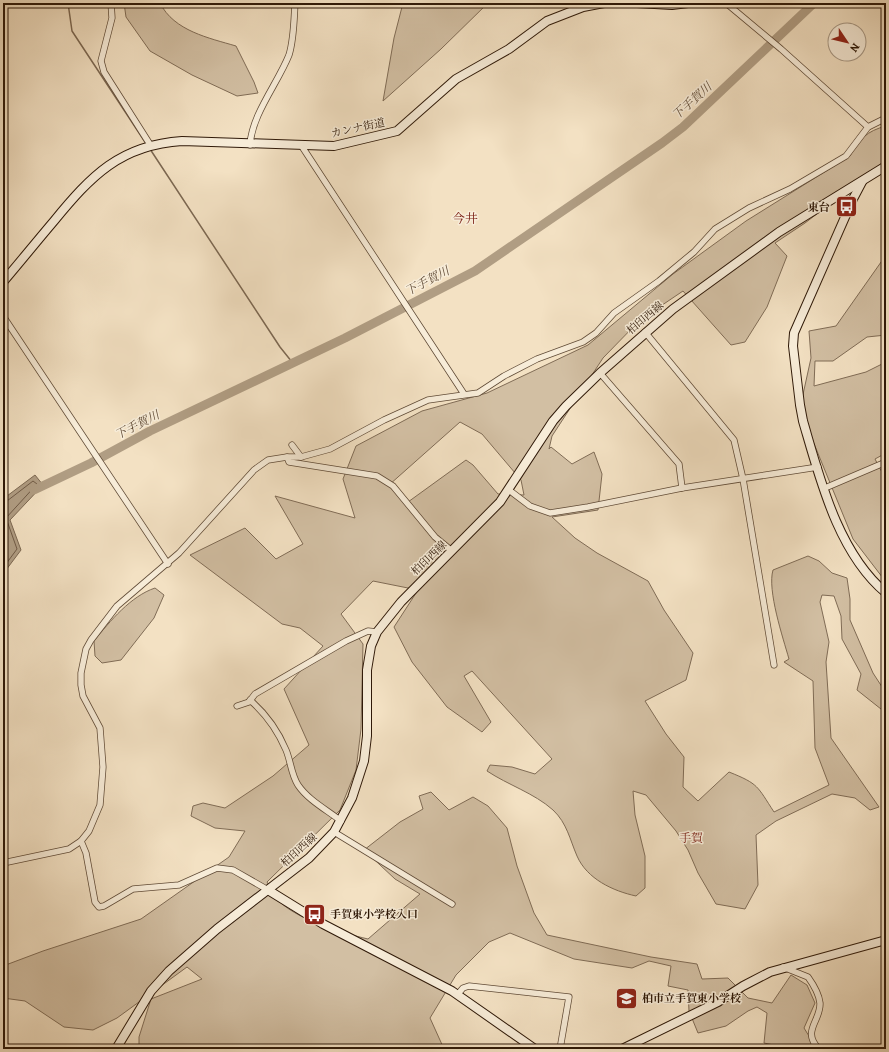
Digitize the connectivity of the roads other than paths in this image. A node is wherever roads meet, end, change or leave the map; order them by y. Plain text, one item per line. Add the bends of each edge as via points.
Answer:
1 (111, 3) edge
2 (295, 3) edge
3 (604, 3) edge
4 (637, 3) edge
5 (688, 3) edge
6 (726, 3) edge
7 (886, 118) edge
8 (879, 122) junction
9 (886, 122) edge
10 (868, 127) junction
11 (250, 145) junction
12 (301, 145) junction
13 (149, 146) junction
14 (886, 166) edge
15 (863, 181) junction
16 (3, 282) edge
17 (3, 316) edge
18 (646, 332) junction
19 (600, 373) junction
20 (464, 394) junction
21 (292, 445) dead end
22 (287, 457) junction
23 (300, 458) junction
24 (886, 462) edge
25 (818, 467) junction
26 (743, 479) junction
27 (682, 488) junction
28 (825, 488) junction
29 (509, 490) junction
30 (452, 551) junction
31 (168, 564) junction
32 (886, 593) edge
33 (377, 632) junction
34 (774, 665) dead end
35 (250, 700) junction
36 (237, 706) dead end
37 (341, 821) junction
38 (334, 832) junction
39 (81, 841) junction
40 (3, 863) edge
41 (268, 890) junction
42 (452, 904) dead end
43 (885, 940) edge
44 (886, 955) edge
45 (783, 967) junction
46 (458, 994) junction
47 (116, 1049) edge
48 (535, 1049) edge
49 (560, 1049) edge
50 (622, 1049) edge
51 (819, 1049) edge

1 - 13 street via 112,23 102,61 104,72
2 - 11 street via 289,55 268,93 252,133
3 - 12 street, カンナ街道 via 583,7 547,21 510,49 456,79 397,131 342,145
4 - 5 street
6 - 10 street
7 - 8 street
8 - 9 street
8 - 10 street
10 - 20 street via 846,156 715,229 694,252 614,313 596,333 583,342 504,376 478,393
11 - 12 street, カンナ街道
11 - 13 street, カンナ街道 via 182,141
12 - 20 street
13 - 16 street, カンナ街道 via 117,160 86,183
14 - 15 street, 柏印西線
15 - 18 street, 柏印西線 via 779,232 673,309
15 - 25 street via 794,333 793,346 800,404
17 - 31 street
18 - 19 street, 柏印西線
18 - 26 street via 734,440
19 - 27 street via 679,464
19 - 29 street, 柏印西線 via 553,421
20 - 23 street via 422,402 330,449
21 - 23 street
22 - 23 street
22 - 30 street via 289,462 378,476 393,486 435,537
22 - 31 street via 268,460 254,470
24 - 28 street
25 - 26 street
25 - 28 street
26 - 27 street
26 - 34 street
27 - 29 street via 588,508 550,513 530,506
28 - 32 street via 834,518 849,548 866,573
29 - 30 street, 柏印西線
30 - 33 street, 柏印西線 via 400,602
31 - 39 street via 126,597 97,631 86,649 81,685 83,696 100,728 102,775 100,805 89,831
33 - 35 street via 368,631 346,641 255,694
33 - 37 street, 柏印西線 via 371,646 367,670 367,736 364,761 354,793
35 - 36 street
35 - 37 street via 272,724 286,750 291,771 298,785 307,796
37 - 38 street, 柏印西線
38 - 41 street, 柏印西線 via 309,858
38 - 42 street
39 - 40 street via 63,851
39 - 41 street via 99,907 133,889 179,885 217,868 233,870
41 - 46 street via 323,924
41 - 47 street, 柏印西線 via 160,980
43 - 44 street
43 - 45 street
45 - 50 street
45 - 51 street via 808,977 818,996 819,1012 811,1030
46 - 48 street
46 - 49 street via 468,986 569,997

